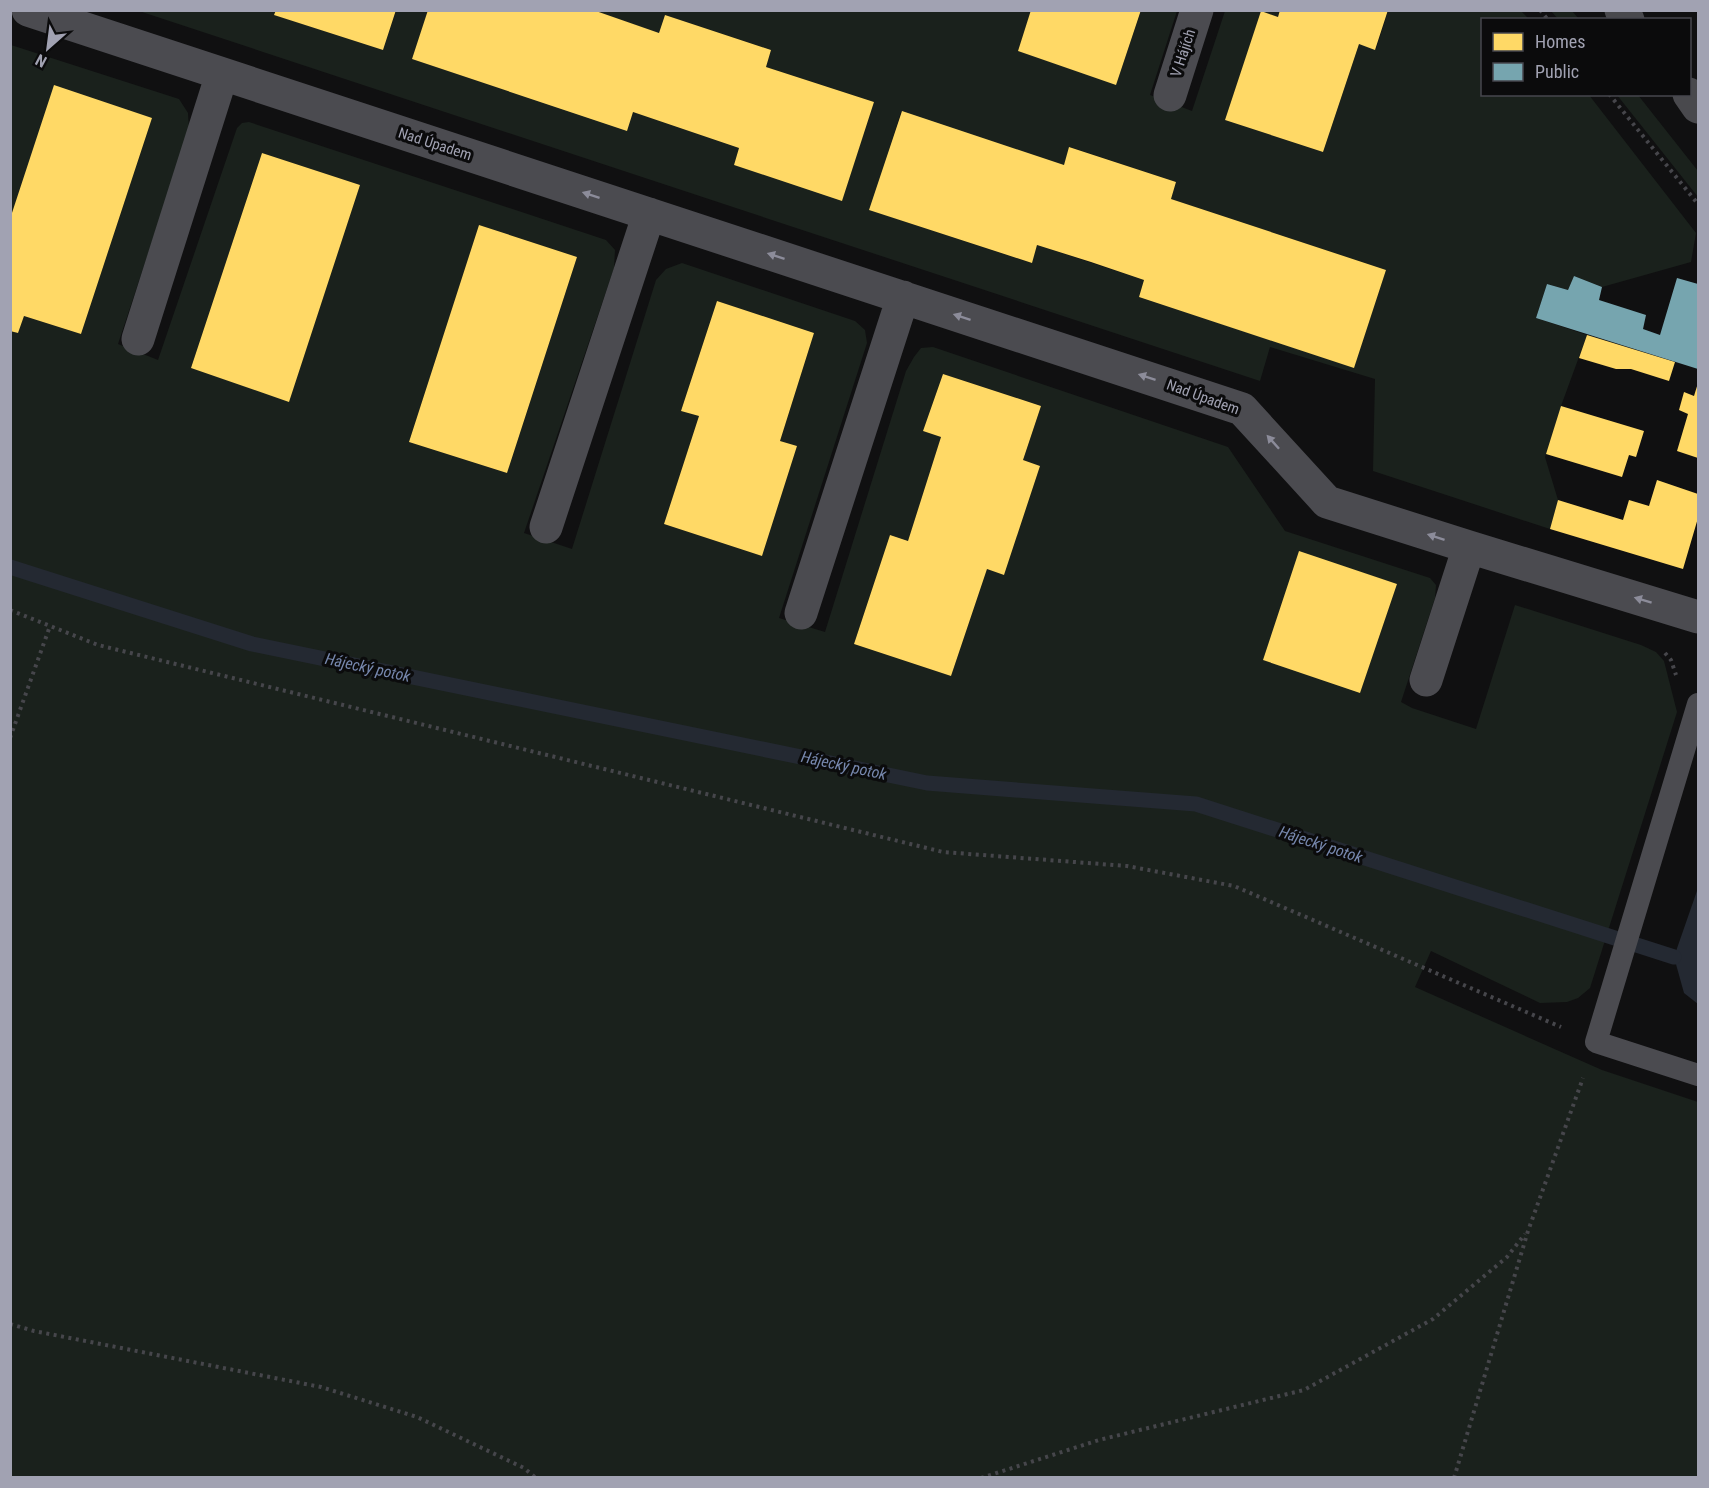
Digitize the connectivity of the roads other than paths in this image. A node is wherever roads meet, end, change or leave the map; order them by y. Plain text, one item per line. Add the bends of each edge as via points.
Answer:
1 (28, 10) edge
2 (1197, 10) edge
3 (222, 74) junction
4 (1170, 95) dead end
5 (649, 214) junction
6 (903, 297) junction
7 (138, 339) dead end
8 (546, 527) dead end
9 (1469, 547) junction
10 (801, 613) dead end
11 (1698, 617) edge
12 (1426, 680) dead end
13 (1698, 704) edge
14 (1698, 1075) edge

1 - 3 street, Nad Úpadem
2 - 4 street, V Hájích
5 -> 3 street, Nad Úpadem
3 - 7 street
6 -> 5 street, Nad Úpadem
5 - 8 street
9 -> 6 street, Nad Úpadem via 1327,502 1242,409
6 - 10 street
11 -> 9 street, Nad Úpadem
9 - 12 street
13 - 14 lane via 1596,1042

